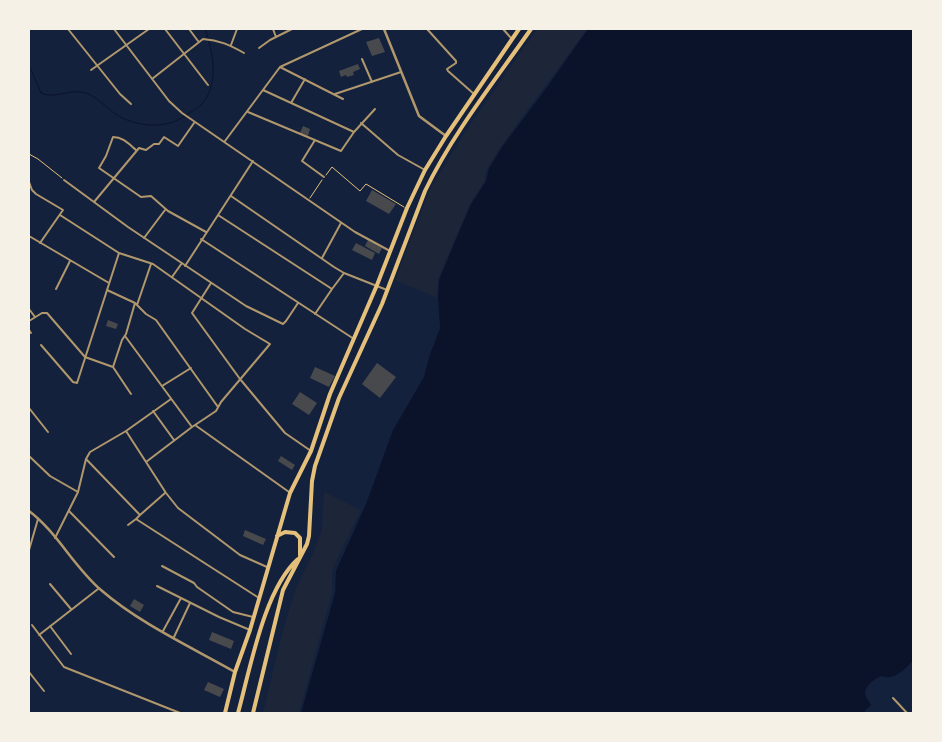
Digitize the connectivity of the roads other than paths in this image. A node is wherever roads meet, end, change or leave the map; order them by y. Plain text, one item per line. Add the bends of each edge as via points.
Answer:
1 (68, 29) edge
2 (114, 29) edge
3 (149, 29) edge
4 (165, 29) edge
5 (189, 29) edge
6 (237, 29) edge
7 (273, 29) edge
8 (292, 29) edge
9 (362, 29) edge
10 (384, 29) edge
11 (427, 29) edge
12 (503, 29) edge
13 (519, 29) edge
14 (531, 29) edge
15 (276, 37) junction
16 (512, 39) junction
17 (199, 42) junction
18 (126, 45) junction
19 (231, 46) junction
20 (259, 48) dead end
21 (244, 53) dead end
22 (184, 54) junction
23 (362, 59) dead end
24 (97, 66) junction
25 (280, 67) junction
26 (91, 70) dead end
27 (401, 72) junction
28 (485, 77) junction
29 (152, 79) junction
30 (305, 79) junction
31 (372, 82) junction
32 (493, 82) junction
33 (208, 85) dead end
34 (263, 90) junction
35 (335, 94) junction
36 (474, 94) junction
37 (343, 99) dead end
38 (291, 103) junction
39 (131, 104) dead end
40 (375, 108) dead end
41 (248, 112) junction
42 (194, 122) junction
43 (361, 123) junction
44 (354, 132) junction
45 (446, 136) junction
46 (314, 140) junction
47 (225, 142) junction
48 (136, 150) junction
49 (253, 162) junction
50 (425, 170) junction
51 (324, 177) road end
52 (113, 178) junction
53 (64, 180) road end
54 (29, 182) edge
55 (231, 196) junction
56 (94, 202) junction
57 (166, 210) junction
58 (60, 215) junction
59 (218, 215) junction
60 (341, 223) junction
61 (206, 232) junction
62 (29, 237) edge
63 (144, 238) junction
64 (201, 239) junction
65 (40, 243) junction
66 (390, 251) junction
67 (119, 253) junction
68 (322, 259) junction
69 (70, 262) junction
70 (151, 264) junction
71 (182, 264) junction
72 (185, 266) junction
73 (344, 273) junction
74 (172, 277) junction
75 (212, 283) junction
76 (109, 284) junction
77 (377, 285) junction
78 (56, 289) dead end
79 (107, 290) junction
80 (332, 290) junction
81 (387, 290) junction
82 (201, 298) junction
83 (371, 298) junction
84 (298, 303) junction
85 (136, 304) junction
86 (382, 304) junction
87 (29, 309) edge
88 (314, 314) junction
89 (35, 317) junction
90 (29, 321) edge
91 (29, 330) edge
92 (31, 333) dead end
93 (125, 336) junction
94 (354, 339) junction
95 (41, 345) dead end
96 (85, 357) junction
97 (113, 367) junction
98 (191, 368) junction
99 (240, 379) junction
100 (162, 386) junction
101 (131, 394) dead end
102 (171, 398) junction
103 (29, 408) edge
104 (218, 408) junction
105 (153, 411) junction
106 (196, 425) junction
107 (192, 427) junction
108 (126, 431) junction
109 (48, 432) dead end
110 (174, 440) junction
111 (311, 450) junction
112 (29, 456) edge
113 (86, 459) junction
114 (146, 462) junction
115 (78, 492) junction
116 (166, 493) junction
117 (290, 493) junction
118 (29, 511) edge
119 (69, 511) junction
120 (140, 514) junction
121 (136, 518) junction
122 (38, 519) junction
123 (128, 525) dead end
124 (276, 537) junction
125 (56, 538) junction
126 (29, 550) edge
127 (114, 557) dead end
128 (300, 558) junction
129 (162, 566) dead end
130 (268, 567) junction
131 (50, 584) dead end
132 (157, 586) dead end
133 (99, 588) junction
134 (181, 598) junction
135 (258, 598) junction
136 (190, 603) junction
137 (72, 610) junction
138 (253, 617) junction
139 (32, 626) dead end
140 (50, 626) junction
141 (250, 630) junction
142 (163, 631) junction
143 (39, 635) junction
144 (174, 637) junction
145 (71, 654) dead end
146 (29, 672) edge
147 (235, 672) junction
148 (44, 691) dead end
149 (894, 698) dead end
150 (180, 713) edge
151 (225, 713) edge
152 (238, 713) edge
153 (253, 713) edge
154 (907, 713) edge

1 - 24 street
2 - 18 street
3 - 18 street
4 - 22 street
5 - 17 street
6 - 19 street
7 - 15 street
8 - 15 street
9 - 25 street
10 - 27 street
11 - 36 street via 456,61 447,69 448,72
12 - 16 street
13 - 16 highway
14 - 32 highway
15 - 20 street
16 - 28 highway
17 - 19 street via 215,40
17 - 22 street
18 - 24 street
18 - 29 street
19 - 21 street
22 - 29 street
22 - 33 street
23 - 31 street
24 - 26 street
24 - 39 street
25 - 30 street
25 - 34 street
27 - 31 street
27 - 45 street via 419,116
28 - 32 highway
28 - 36 highway
29 - 42 street via 169,100
30 - 35 street
30 - 38 street
31 - 35 street
32 - 81 highway via 432,176
34 - 38 street
34 - 41 street
35 - 37 street
36 - 45 highway
38 - 44 street
40 - 43 street
41 - 46 street
41 - 47 street
42 - 47 street
42 - 48 street via 178,146 164,137 159,144 146,150 140,147
43 - 44 street
43 - 50 street via 396,154
44 - 46 street via 340,151
45 - 50 highway
46 - 51 street via 302,160
47 - 49 street
48 - 52 street
48 - 52 street via 126,141 112,138 99,166
49 - 55 street
49 - 60 street
50 - 66 highway
52 - 56 street
52 - 57 street via 141,197 151,196
53 - 56 street
54 - 58 street via 36,194 63,210
55 - 59 street
55 - 68 street
56 - 63 street
57 - 61 street
57 - 63 street
58 - 65 street
58 - 67 street
59 - 61 street
59 - 80 street
60 - 66 street
60 - 68 street
61 - 64 street
62 - 65 street
63 - 71 street
64 - 72 street
64 - 84 street
65 - 69 street
66 - 77 highway
67 - 70 street
67 - 76 street
68 - 73 street
69 - 76 street
69 - 78 street
70 - 74 street
70 - 85 street
71 - 72 street
71 - 74 street
72 - 75 street
73 - 77 street
73 - 80 street
74 - 82 street
75 - 82 street
75 - 84 street via 246,306 280,323 286,321
76 - 79 street
77 - 81 street
77 - 83 highway
79 - 85 street
79 - 96 street
80 - 88 street
81 - 86 highway
82 - 99 street via 192,313
82 - 99 street via 270,344
83 - 86 highway
83 - 94 highway
84 - 88 street
85 - 93 street
85 - 98 street via 156,320
86 - 128 highway via 340,398 315,466 309,536
87 - 89 street
88 - 94 street
89 - 90 street
89 - 96 street via 42,312 47,313
91 - 92 street
93 - 97 street
93 - 100 street
94 - 111 highway via 330,394
95 - 96 street via 75,383
96 - 97 street
97 - 101 street
98 - 100 street
98 - 104 street
99 - 104 street
99 - 111 street via 285,433
100 - 102 street
102 - 105 street
102 - 107 street
103 - 109 street
104 - 106 street
105 - 108 street
105 - 110 street
106 - 107 street
106 - 117 street
107 - 110 street
108 - 113 street via 90,452
108 - 114 street
110 - 114 street
111 - 117 highway
112 - 115 street via 50,476
113 - 115 street
113 - 120 street
114 - 116 street
115 - 119 street
116 - 120 street
116 - 130 street via 178,508 224,544
117 - 124 highway
118 - 122 street
119 - 125 street
119 - 127 street
120 - 121 street
121 - 123 street
121 - 135 street
122 - 125 street
122 - 126 street
124 - 128 highway via 285,532 298,536
124 - 130 highway
125 - 133 street
128 - 152 highway via 286,572 269,607
128 - 153 highway via 284,590
129 - 138 street via 195,584 233,612
130 - 135 highway
131 - 137 street
132 - 134 street
133 - 137 street
133 - 142 street via 118,604
134 - 136 street
134 - 142 street
135 - 138 highway
136 - 141 street
136 - 144 street
137 - 140 street
138 - 141 highway
139 - 143 street
140 - 143 street
140 - 145 street
141 - 147 highway
142 - 144 street
143 - 150 street via 66,668
144 - 147 street
146 - 148 street
147 - 151 highway
149 - 154 street

